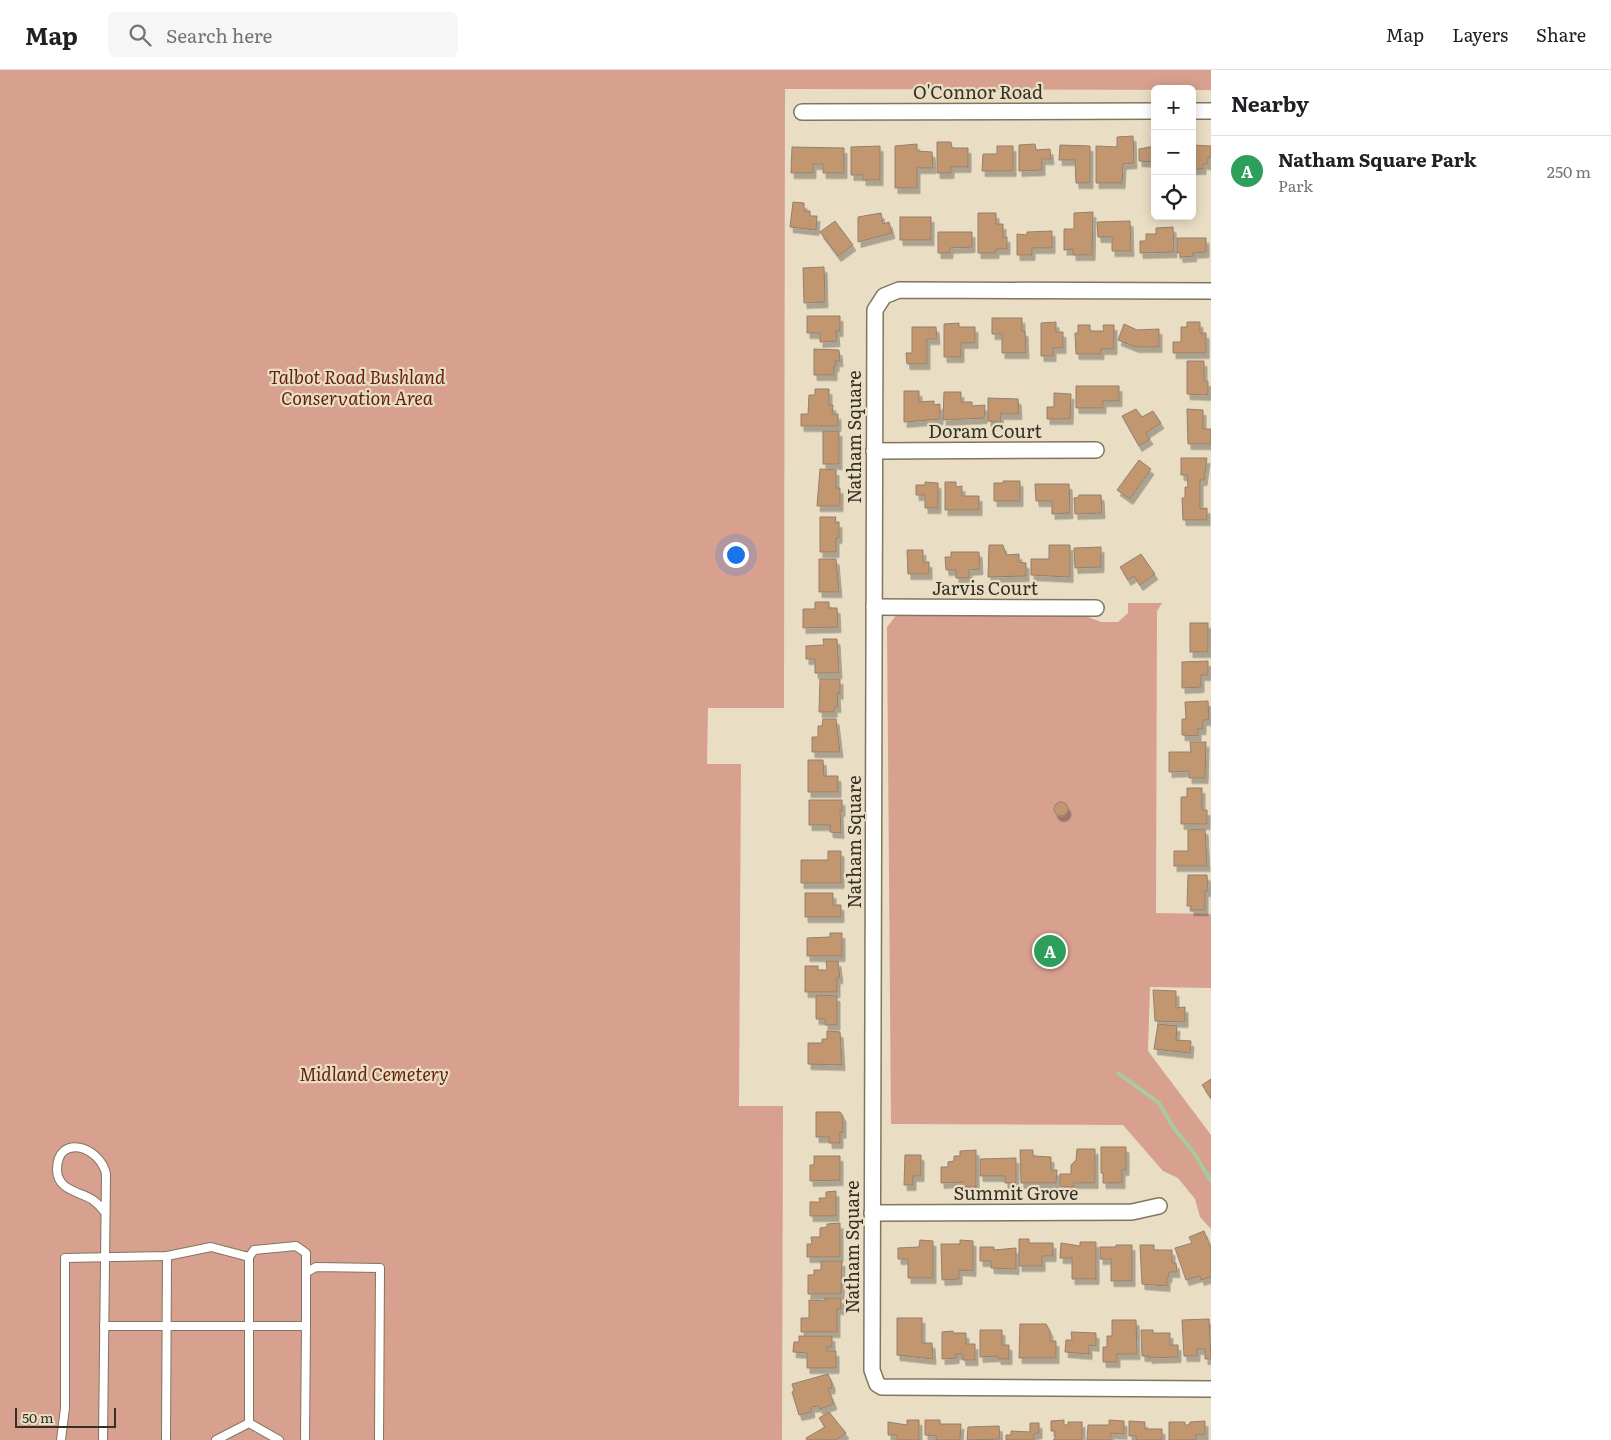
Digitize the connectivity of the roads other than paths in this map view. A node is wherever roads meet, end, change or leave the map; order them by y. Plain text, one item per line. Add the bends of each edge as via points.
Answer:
1 (1151, 111) edge
2 (1196, 111) edge
3 (1211, 111) edge
4 (802, 112) dead end
5 (1211, 291) edge
6 (1096, 450) dead end
7 (874, 451) junction
8 (874, 607) junction
9 (1096, 608) dead end
10 (1159, 1206) dead end
11 (104, 1211) junction
12 (872, 1213) junction
13 (168, 1256) junction
14 (104, 1257) junction
15 (249, 1257) junction
16 (307, 1272) junction
17 (104, 1326) junction
18 (168, 1326) junction
19 (249, 1326) junction
20 (306, 1326) junction
21 (1211, 1389) edge
22 (249, 1423) junction
23 (60, 1440) edge
24 (103, 1440) edge
25 (166, 1440) edge
26 (216, 1440) edge
27 (279, 1440) edge
28 (305, 1440) edge
29 (379, 1440) edge

1 - 4 street, O'Connor Road
2 - 3 street
5 - 7 street, Natham Square via 890,292 875,310
6 - 7 street, Doram Court
7 - 8 street, Natham Square
8 - 9 street, Jarvis Court
8 - 12 street, Natham Square
10 - 12 street, Summit Grove via 1132,1212
11 - 11 lane via 104,1164 82,1148 70,1147 58,1161 58,1178 64,1186 93,1200
11 - 14 lane
12 - 21 street, Natham Square via 872,1370 877,1384 882,1387
13 - 14 lane
13 - 15 lane via 211,1247
13 - 18 lane
14 - 17 lane
14 - 23 lane via 64,1258 64,1408
15 - 16 lane via 254,1250 296,1246 306,1253
15 - 19 lane
16 - 20 lane
16 - 29 lane via 316,1267 380,1268
17 - 18 lane
17 - 24 lane
18 - 19 lane
18 - 25 lane
19 - 20 lane
19 - 22 lane
20 - 28 lane
22 - 26 lane
22 - 27 lane

